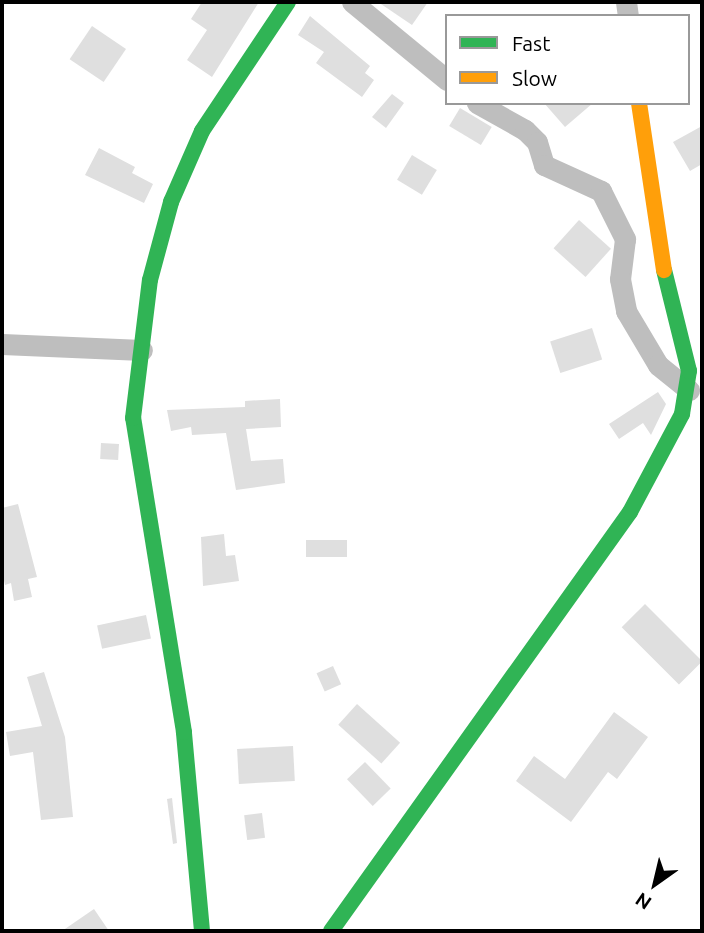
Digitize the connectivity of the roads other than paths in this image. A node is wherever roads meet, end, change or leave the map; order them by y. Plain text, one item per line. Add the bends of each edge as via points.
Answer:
1 (288, 2) edge
2 (352, 2) edge
3 (445, 78) edge
4 (481, 105) edge
5 (639, 105) edge
6 (2, 344) edge
7 (142, 350) junction
8 (694, 376) edge
9 (202, 931) edge
10 (331, 931) edge

1 - 7 street via 202,131 171,202 150,280
2 - 3 street
4 - 8 street via 525,130 537,142 544,165 601,191 625,239 620,279 626,311 658,365
5 - 8 street via 661,256
6 - 7 street
7 - 9 street via 133,418 184,732
8 - 10 street via 665,451 630,512 504,695

